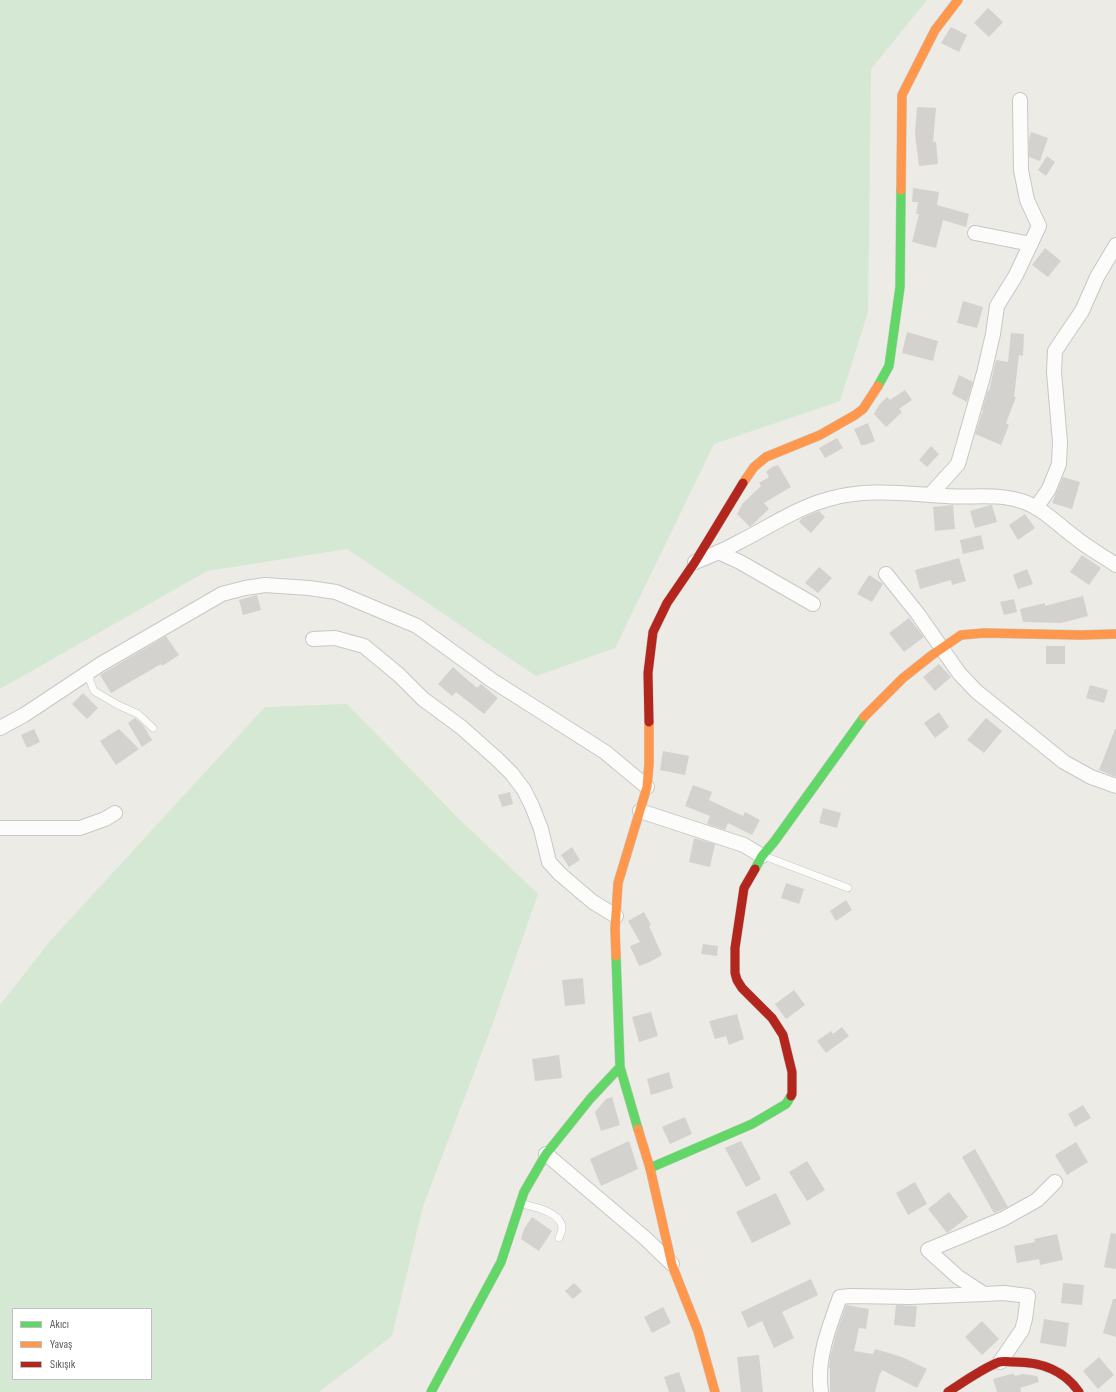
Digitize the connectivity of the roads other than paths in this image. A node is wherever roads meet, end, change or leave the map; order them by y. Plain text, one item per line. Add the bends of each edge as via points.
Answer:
1 (958, 0) edge
2 (1020, 100) dead end
3 (975, 233) dead end
4 (1030, 244) junction
5 (1116, 245) edge
6 (930, 495) junction
7 (1036, 508) junction
8 (718, 552) junction
9 (695, 562) junction
10 (1116, 565) edge
11 (886, 574) dead end
12 (813, 604) dead end
13 (1116, 634) edge
14 (313, 639) dead end
15 (942, 648) junction
16 (90, 672) junction
17 (0, 728) edge
18 (152, 728) dead end
19 (1116, 786) edge
20 (647, 787) junction
21 (640, 811) junction
22 (115, 813) dead end
23 (0, 828) edge
24 (762, 856) junction
25 (848, 888) dead end
26 (616, 916) junction
27 (620, 1067) junction
28 (546, 1154) junction
29 (650, 1168) junction
30 (1055, 1182) dead end
31 (520, 1203) junction
32 (559, 1238) dead end
33 (672, 1265) junction
34 (984, 1294) junction
35 (1000, 1362) junction
36 (431, 1392) edge
37 (715, 1392) edge
38 (821, 1392) edge
39 (948, 1392) edge
40 (1079, 1392) edge

1 - 9 street via 935,30 902,95 900,287 886,373 863,409 855,415 820,435 766,457 754,466
2 - 4 street via 1021,170 1027,200 1039,226
3 - 4 street
4 - 6 street via 1016,275 997,306 984,373 958,464
5 - 7 street via 1097,277 1082,311 1056,351 1054,372 1060,442 1059,464 1049,489
6 - 7 street via 994,496 1022,501
6 - 8 street via 857,494 829,498 779,519
7 - 10 street via 1076,539
8 - 9 street
8 - 12 street
9 - 20 street via 667,603 653,632 648,673
11 - 15 street
13 - 15 street via 984,633 961,636
14 - 26 street via 335,638 364,646 423,699 461,727 497,759 516,780 532,806 550,862 578,890
15 - 19 street via 959,673 976,691 1018,726 1064,762 1091,777
15 - 24 street via 903,678 863,718
16 - 17 street
16 - 18 lane via 94,691 138,714
16 - 20 street via 222,594 265,585 336,592 417,626 493,681 605,752
20 - 21 street
21 - 24 street via 744,845
21 - 26 street via 618,883
22 - 23 street via 80,828
24 - 25 lane
24 - 29 street via 744,888 735,948 735,973 742,988 772,1018 783,1035 792,1072 792,1094 786,1104 752,1124
26 - 27 street
27 - 28 street via 590,1099
27 - 29 street
28 - 31 street
28 - 33 street via 645,1238
29 - 33 street
30 - 34 street via 1037,1200 1003,1219 928,1250 958,1277
31 - 32 lane via 538,1208 559,1220 562,1229
31 - 36 street via 501,1262
33 - 37 street via 698,1331
34 - 35 street via 1028,1296 1022,1330
34 - 38 street via 840,1297 820,1362
35 - 39 street
35 - 40 street via 1043,1365 1059,1372

